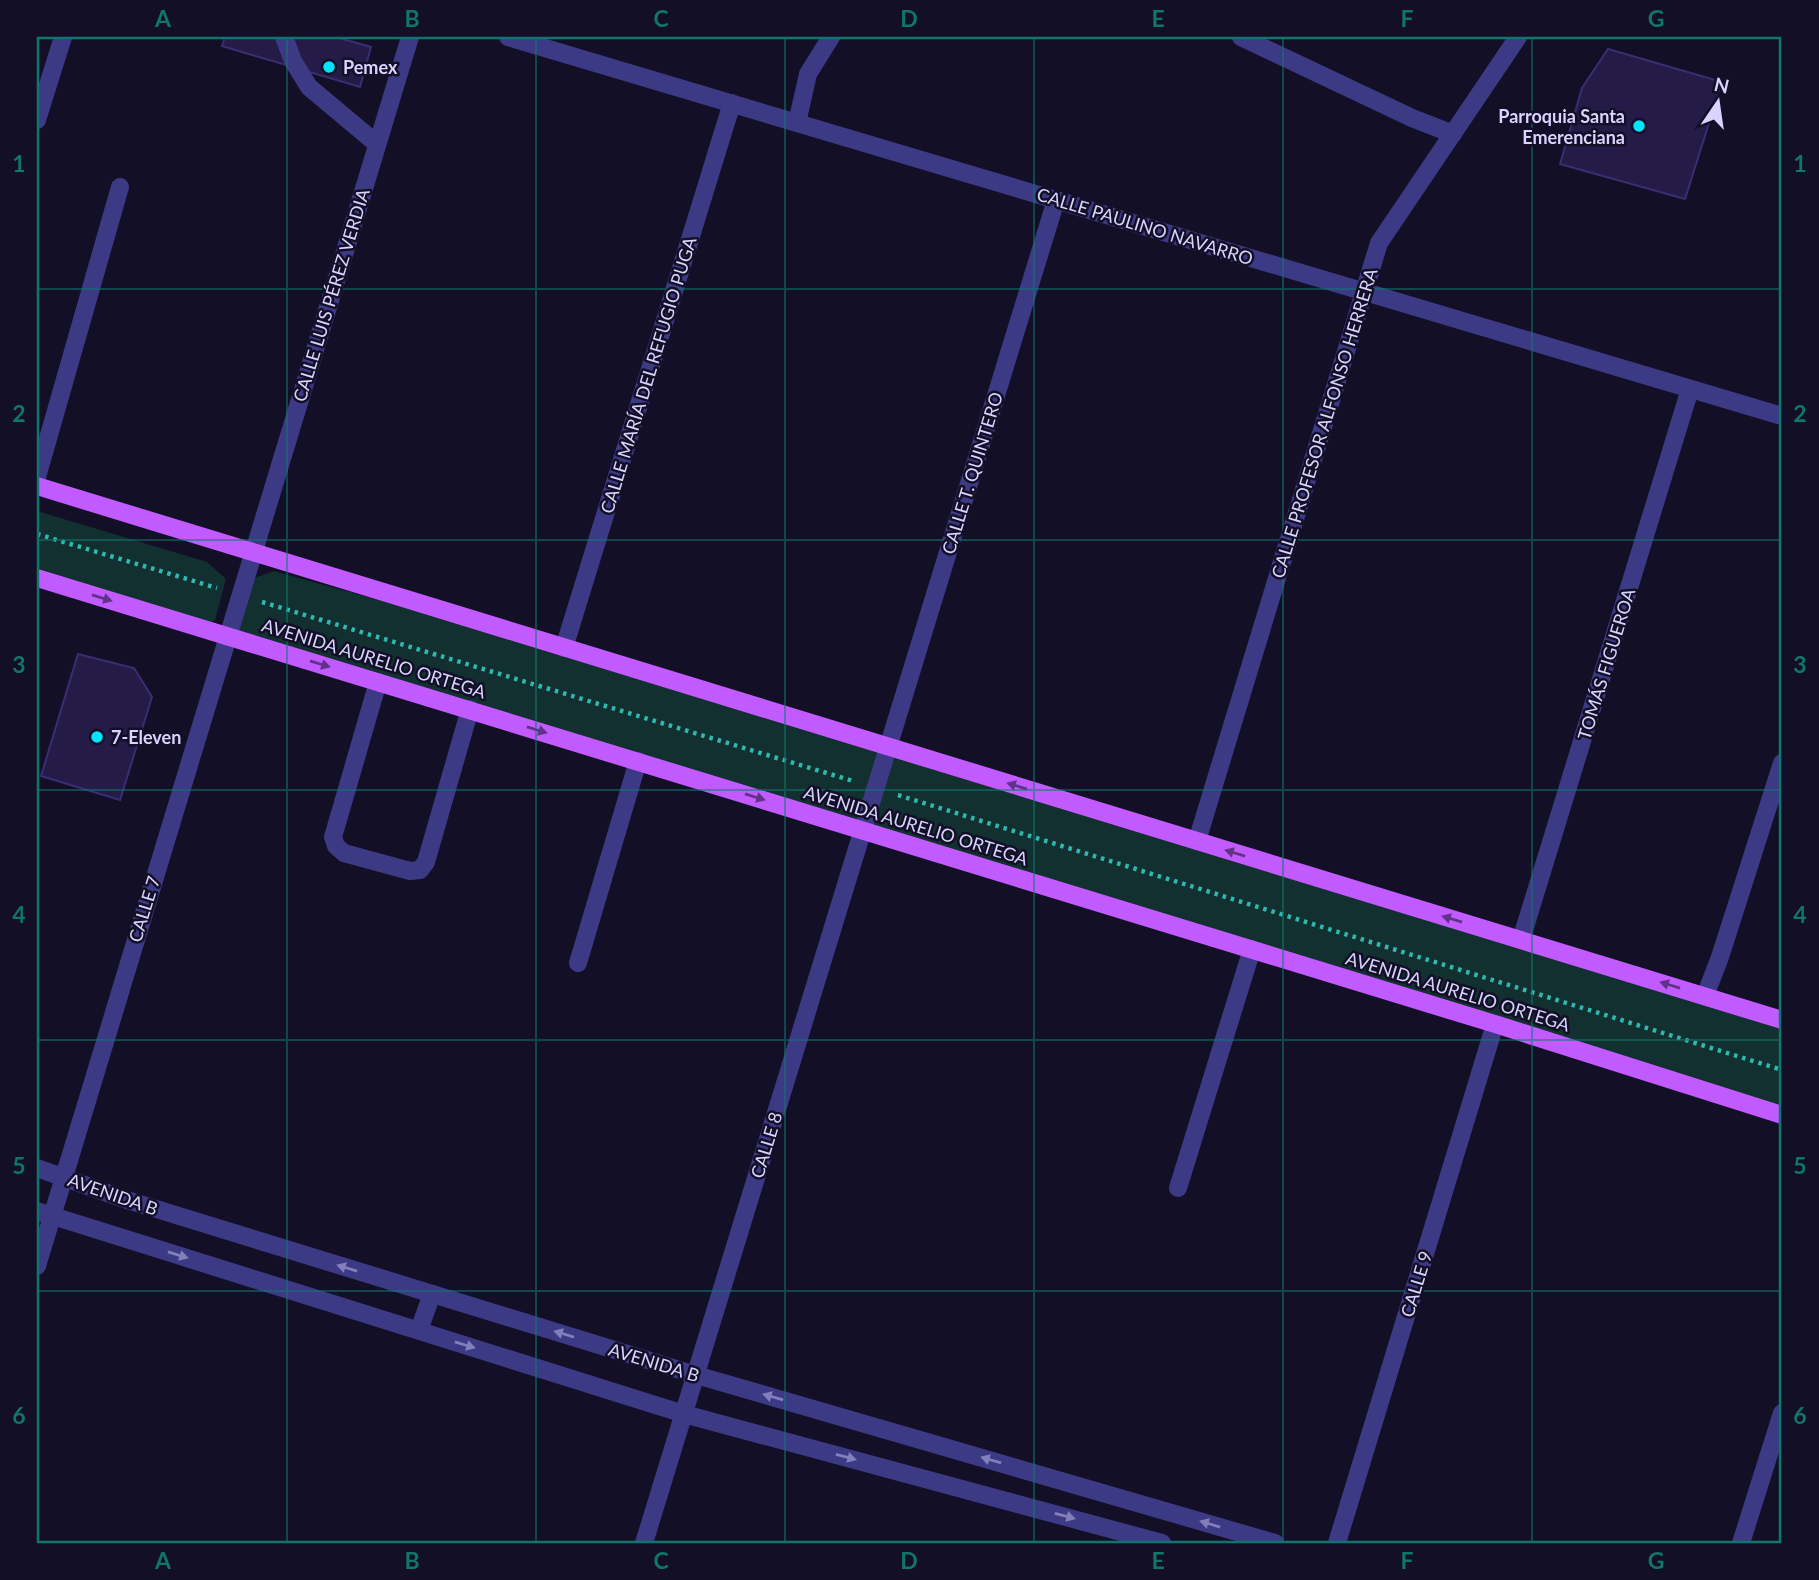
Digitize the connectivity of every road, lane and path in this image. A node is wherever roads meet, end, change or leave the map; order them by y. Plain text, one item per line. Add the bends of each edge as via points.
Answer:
1 (63, 37) edge
2 (284, 37) edge
3 (410, 37) edge
4 (508, 37) edge
5 (831, 37) edge
6 (1241, 37) edge
7 (1518, 37) edge
8 (732, 103) junction
9 (37, 120) edge
10 (797, 122) junction
11 (1452, 134) junction
12 (377, 144) junction
13 (120, 187) dead end
14 (1056, 200) junction
15 (1365, 292) junction
16 (1690, 388) junction
17 (1782, 416) edge
18 (37, 477) edge
19 (37, 486) edge
20 (37, 534) edge
21 (252, 552) junction
22 (37, 578) edge
23 (239, 595) junction
24 (227, 636) junction
25 (564, 648) junction
26 (378, 682) junction
27 (470, 709) junction
28 (888, 747) junction
29 (638, 761) junction
30 (1782, 763) edge
31 (875, 788) junction
32 (862, 830) junction
33 (1197, 841) junction
34 (1521, 940) junction
35 (1252, 950) junction
36 (578, 963) dead end
37 (1705, 996) junction
38 (1782, 1020) edge
39 (1495, 1024) junction
40 (1782, 1070) edge
41 (1782, 1115) edge
42 (37, 1168) edge
43 (63, 1177) junction
44 (1178, 1188) dead end
45 (45, 1213) edge
46 (37, 1266) edge
47 (432, 1294) junction
48 (419, 1331) junction
49 (696, 1375) junction
50 (1782, 1413) edge
51 (684, 1414) junction
52 (1135, 1502) junction
53 (1125, 1532) junction
54 (644, 1543) edge
55 (1162, 1543) edge
56 (1275, 1543) edge
57 (1337, 1543) edge
58 (1741, 1543) edge

1 - 9 street
2 - 12 street via 309,87
3 - 12 street, CALLE LUIS PÉREZ VERDIA
4 - 8 street, CALLE PAULINO NAVARRO
5 - 10 street via 808,74
6 - 11 street
7 - 11 street, CALLE PROFESOR ALFONSO HERRERA
8 - 10 street, CALLE PAULINO NAVARRO
8 - 25 street, CALLE MARÍA DEL REFUGIO PUGA
10 - 14 street, CALLE PAULINO NAVARRO
11 - 15 street, CALLE PROFESOR ALFONSO HERRERA via 1379,243
12 - 21 street, CALLE LUIS PÉREZ VERDIA
13 - 18 street
14 - 15 street, CALLE PAULINO NAVARRO
14 - 28 street, CALLE T. QUINTERO
15 - 16 street, CALLE PAULINO NAVARRO
15 - 33 street, CALLE PROFESOR ALFONSO HERRERA
16 - 17 street, CALLE PAULINO NAVARRO
16 - 34 street, TOMÁS FIGUEROA
19 - 21 main road
20 - 23 path
21 - 23 street, CALLE 7
21 - 25 main road
22 -> 24 main road, AVENIDA AURELIO ORTEGA
23 - 24 street, CALLE 7
23 - 31 path
24 -> 26 main road, AVENIDA AURELIO ORTEGA
24 - 43 street, CALLE 7
25 - 28 main road
26 - 27 main road, AVENIDA AURELIO ORTEGA
26 - 27 street via 332,837 344,853 410,872 420,870
27 -> 29 main road, AVENIDA AURELIO ORTEGA
28 - 31 street, CALLE 8
33 -> 28 main road
29 -> 32 main road, AVENIDA AURELIO ORTEGA
29 - 36 street
30 - 37 street
31 - 32 street, CALLE 8
31 - 40 path
32 - 35 main road, AVENIDA AURELIO ORTEGA
32 - 49 street, CALLE 8
34 -> 33 main road
37 -> 34 main road
35 - 39 main road, AVENIDA AURELIO ORTEGA
35 - 44 street
37 - 38 main road
39 - 41 main road, AVENIDA AURELIO ORTEGA
39 - 57 street, CALLE 9
42 - 43 street, AVENIDA B
43 - 45 street, CALLE 7
47 -> 43 street, AVENIDA B
45 - 46 street, CALLE 7
45 -> 48 street, AVENIDA B
47 - 48 street
49 -> 47 street, AVENIDA B
48 -> 51 street, AVENIDA B
49 - 51 street, CALLE 8
52 -> 49 street, AVENIDA B
50 - 58 street
51 -> 53 street, AVENIDA B
51 - 54 street, CALLE 8
52 - 53 street
56 -> 52 street, AVENIDA B
53 - 55 street, AVENIDA B

